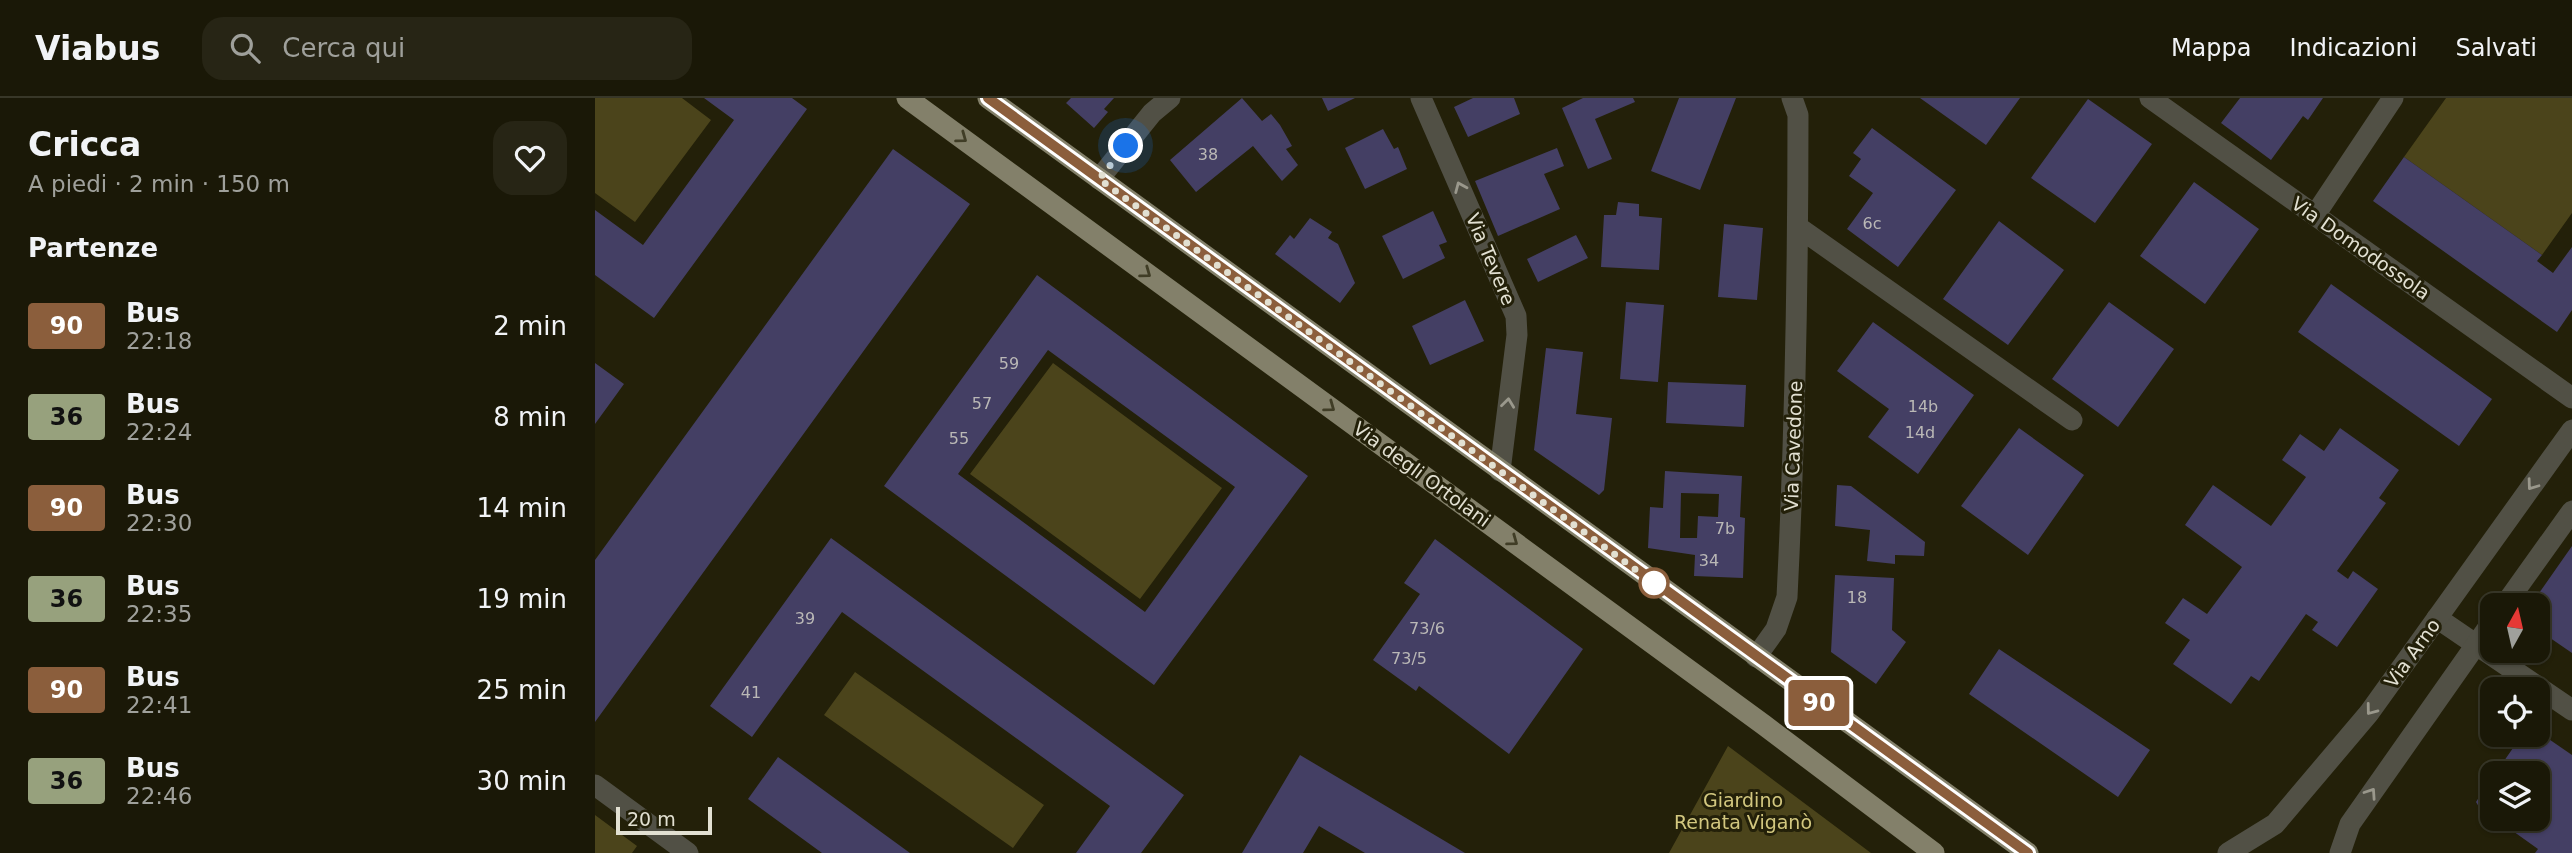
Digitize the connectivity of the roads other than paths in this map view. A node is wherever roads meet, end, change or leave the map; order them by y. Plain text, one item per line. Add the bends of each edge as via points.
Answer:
1 (907, 98) edge
2 (988, 98) edge
3 (1170, 98) edge
4 (1422, 98) edge
5 (1792, 98) edge
6 (2150, 98) edge
7 (2393, 98) edge
8 (1099, 179) junction
9 (2315, 215) junction
10 (1798, 227) junction
11 (2572, 398) edge
12 (2072, 420) dead end
13 (2572, 430) edge
14 (1500, 471) junction
15 (2572, 511) edge
16 (2513, 593) edge
17 (2437, 618) junction
18 (2480, 638) edge
19 (2476, 644) junction
20 (1756, 657) junction
21 (2572, 710) edge
22 (595, 785) edge
23 (688, 853) edge
24 (1934, 853) edge
25 (2028, 853) edge
26 (2228, 853) edge
27 (2340, 853) edge

1 -> 24 main road, Via degli Ortolani
2 - 8 main road
3 - 8 street via 1152,113
14 -> 4 street, Via Tevere via 1516,316
5 - 10 street, Via Cavedone via 1798,115
6 - 9 street, Via Domodossola
7 - 9 street
8 - 14 main road
9 - 11 street, Via Domodossola
10 - 12 street
10 - 20 street, Via Cavedone via 1787,597 1776,629
13 -> 17 street, Via Arno
14 - 20 main road
15 - 16 street
17 - 19 street
17 -> 26 street, Via Arno via 2369,713 2275,824
18 - 19 street
19 - 21 street
27 -> 19 street via 2350,824
20 - 25 main road
22 - 23 street

